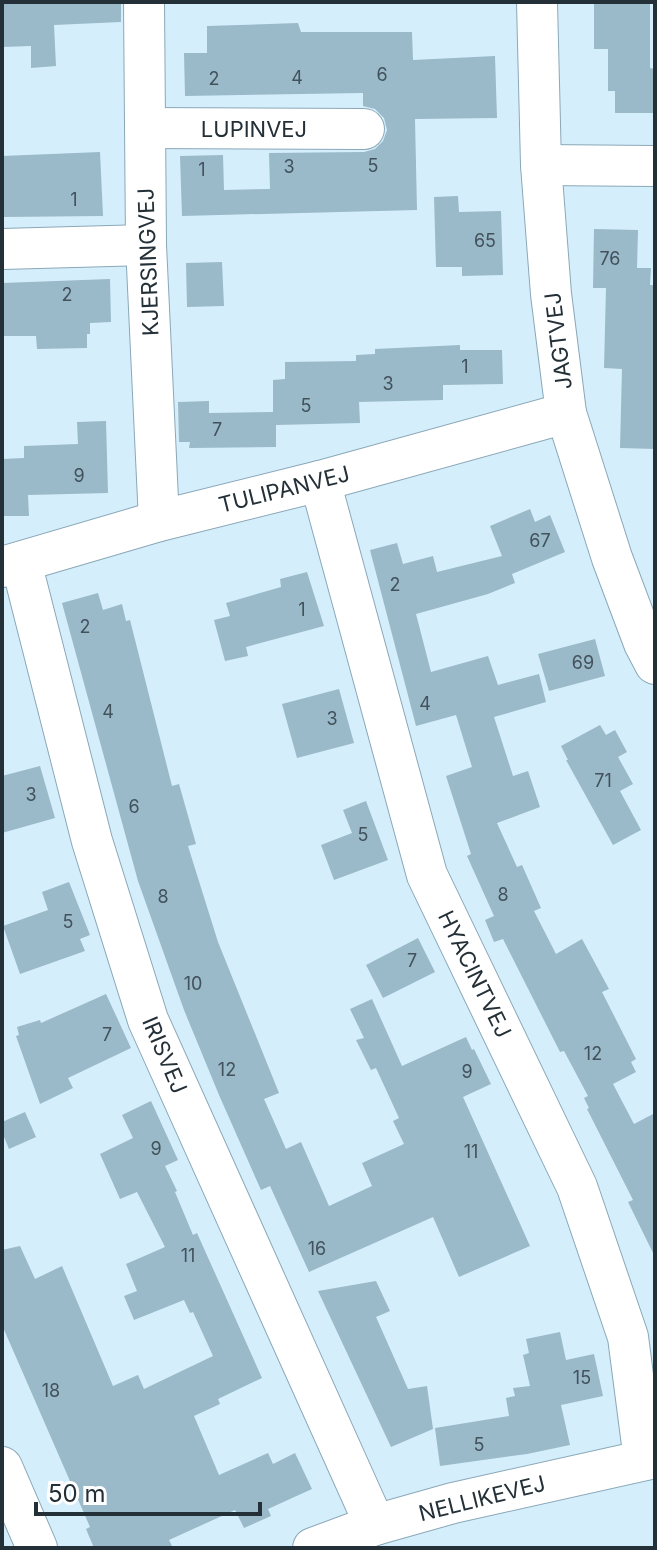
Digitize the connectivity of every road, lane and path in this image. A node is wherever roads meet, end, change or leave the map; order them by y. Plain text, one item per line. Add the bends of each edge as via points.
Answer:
1 (144, 2) edge
2 (537, 2) edge
3 (145, 128) junction
4 (364, 129) dead end
5 (541, 165) junction
6 (655, 166) edge
7 (146, 245) junction
8 (2, 249) edge
9 (566, 413) junction
10 (320, 481) junction
11 (159, 521) junction
12 (11, 564) edge
13 (655, 664) edge
14 (650, 1459) edge
15 (2, 1467) edge
16 (375, 1525) junction
17 (37, 1548) edge
18 (313, 1548) edge

1 - 3 street, KJERSINGVEJ
2 - 5 street, JAGTVEJ
3 - 4 street, LUPINVEJ
3 - 7 street, KJERSINGVEJ
5 - 6 street
5 - 9 street, JAGTVEJ
7 - 8 street
7 - 11 street, KJERSINGVEJ
9 - 10 street, TULIPANVEJ
9 - 13 street, JAGTVEJ via 612,558
10 - 11 street, TULIPANVEJ
10 - 14 street, HYACINTVEJ via 427,875 577,1187 628,1337
11 - 12 street, TULIPANVEJ
12 - 16 street, IRISVEJ via 148,1020
14 - 16 street, NELLIKEVEJ
15 - 17 street
16 - 18 street, NELLIKEVEJ

